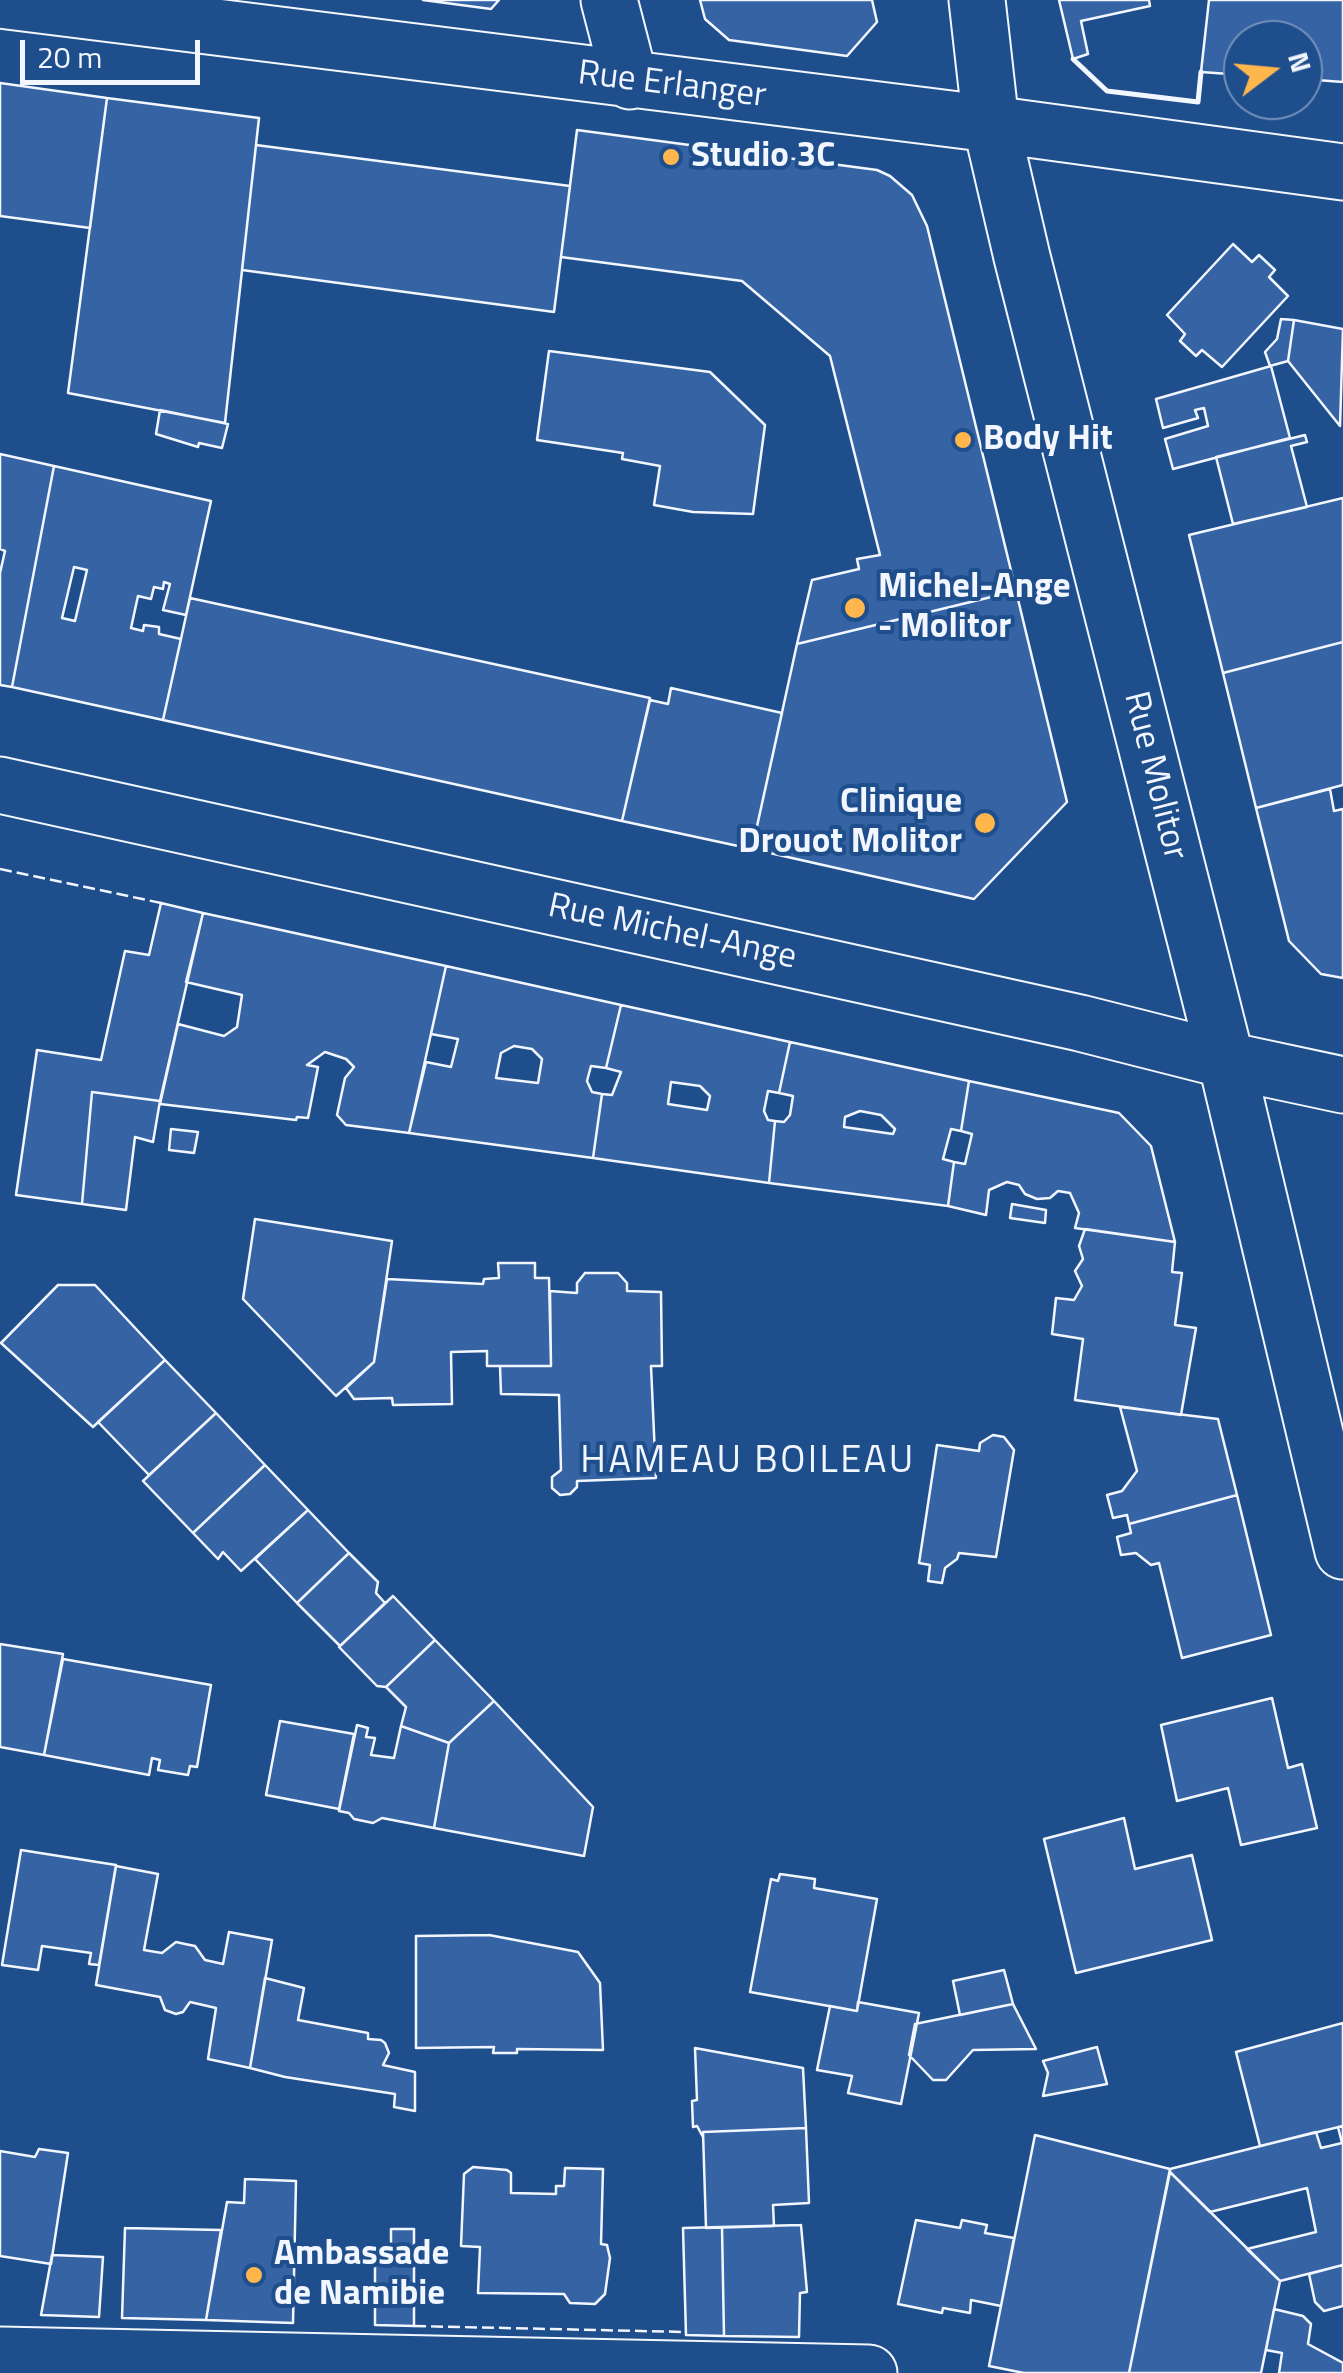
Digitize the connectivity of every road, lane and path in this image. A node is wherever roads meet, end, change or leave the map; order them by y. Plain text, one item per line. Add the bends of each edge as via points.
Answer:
1 (0, 0) edge
2 (610, 0) edge
3 (977, 0) edge
4 (630, 81) junction
5 (991, 124) junction
6 (1343, 172) edge
7 (0, 784) edge
8 (1226, 1060) junction
9 (1343, 1085) edge
10 (1343, 1550) edge
11 (0, 2356) edge
12 (869, 2373) edge

1 - 4 street, Rue Erlanger
2 - 4 street
3 - 5 street, Rue Molitor
4 - 5 street, Rue Erlanger
5 - 6 street, Rue Erlanger
5 - 8 street, Rue Molitor
7 - 8 street, Rue Michel-Ange
8 - 9 street, Rue Michel-Ange
8 - 10 street, Rue Molitor
11 - 12 street

